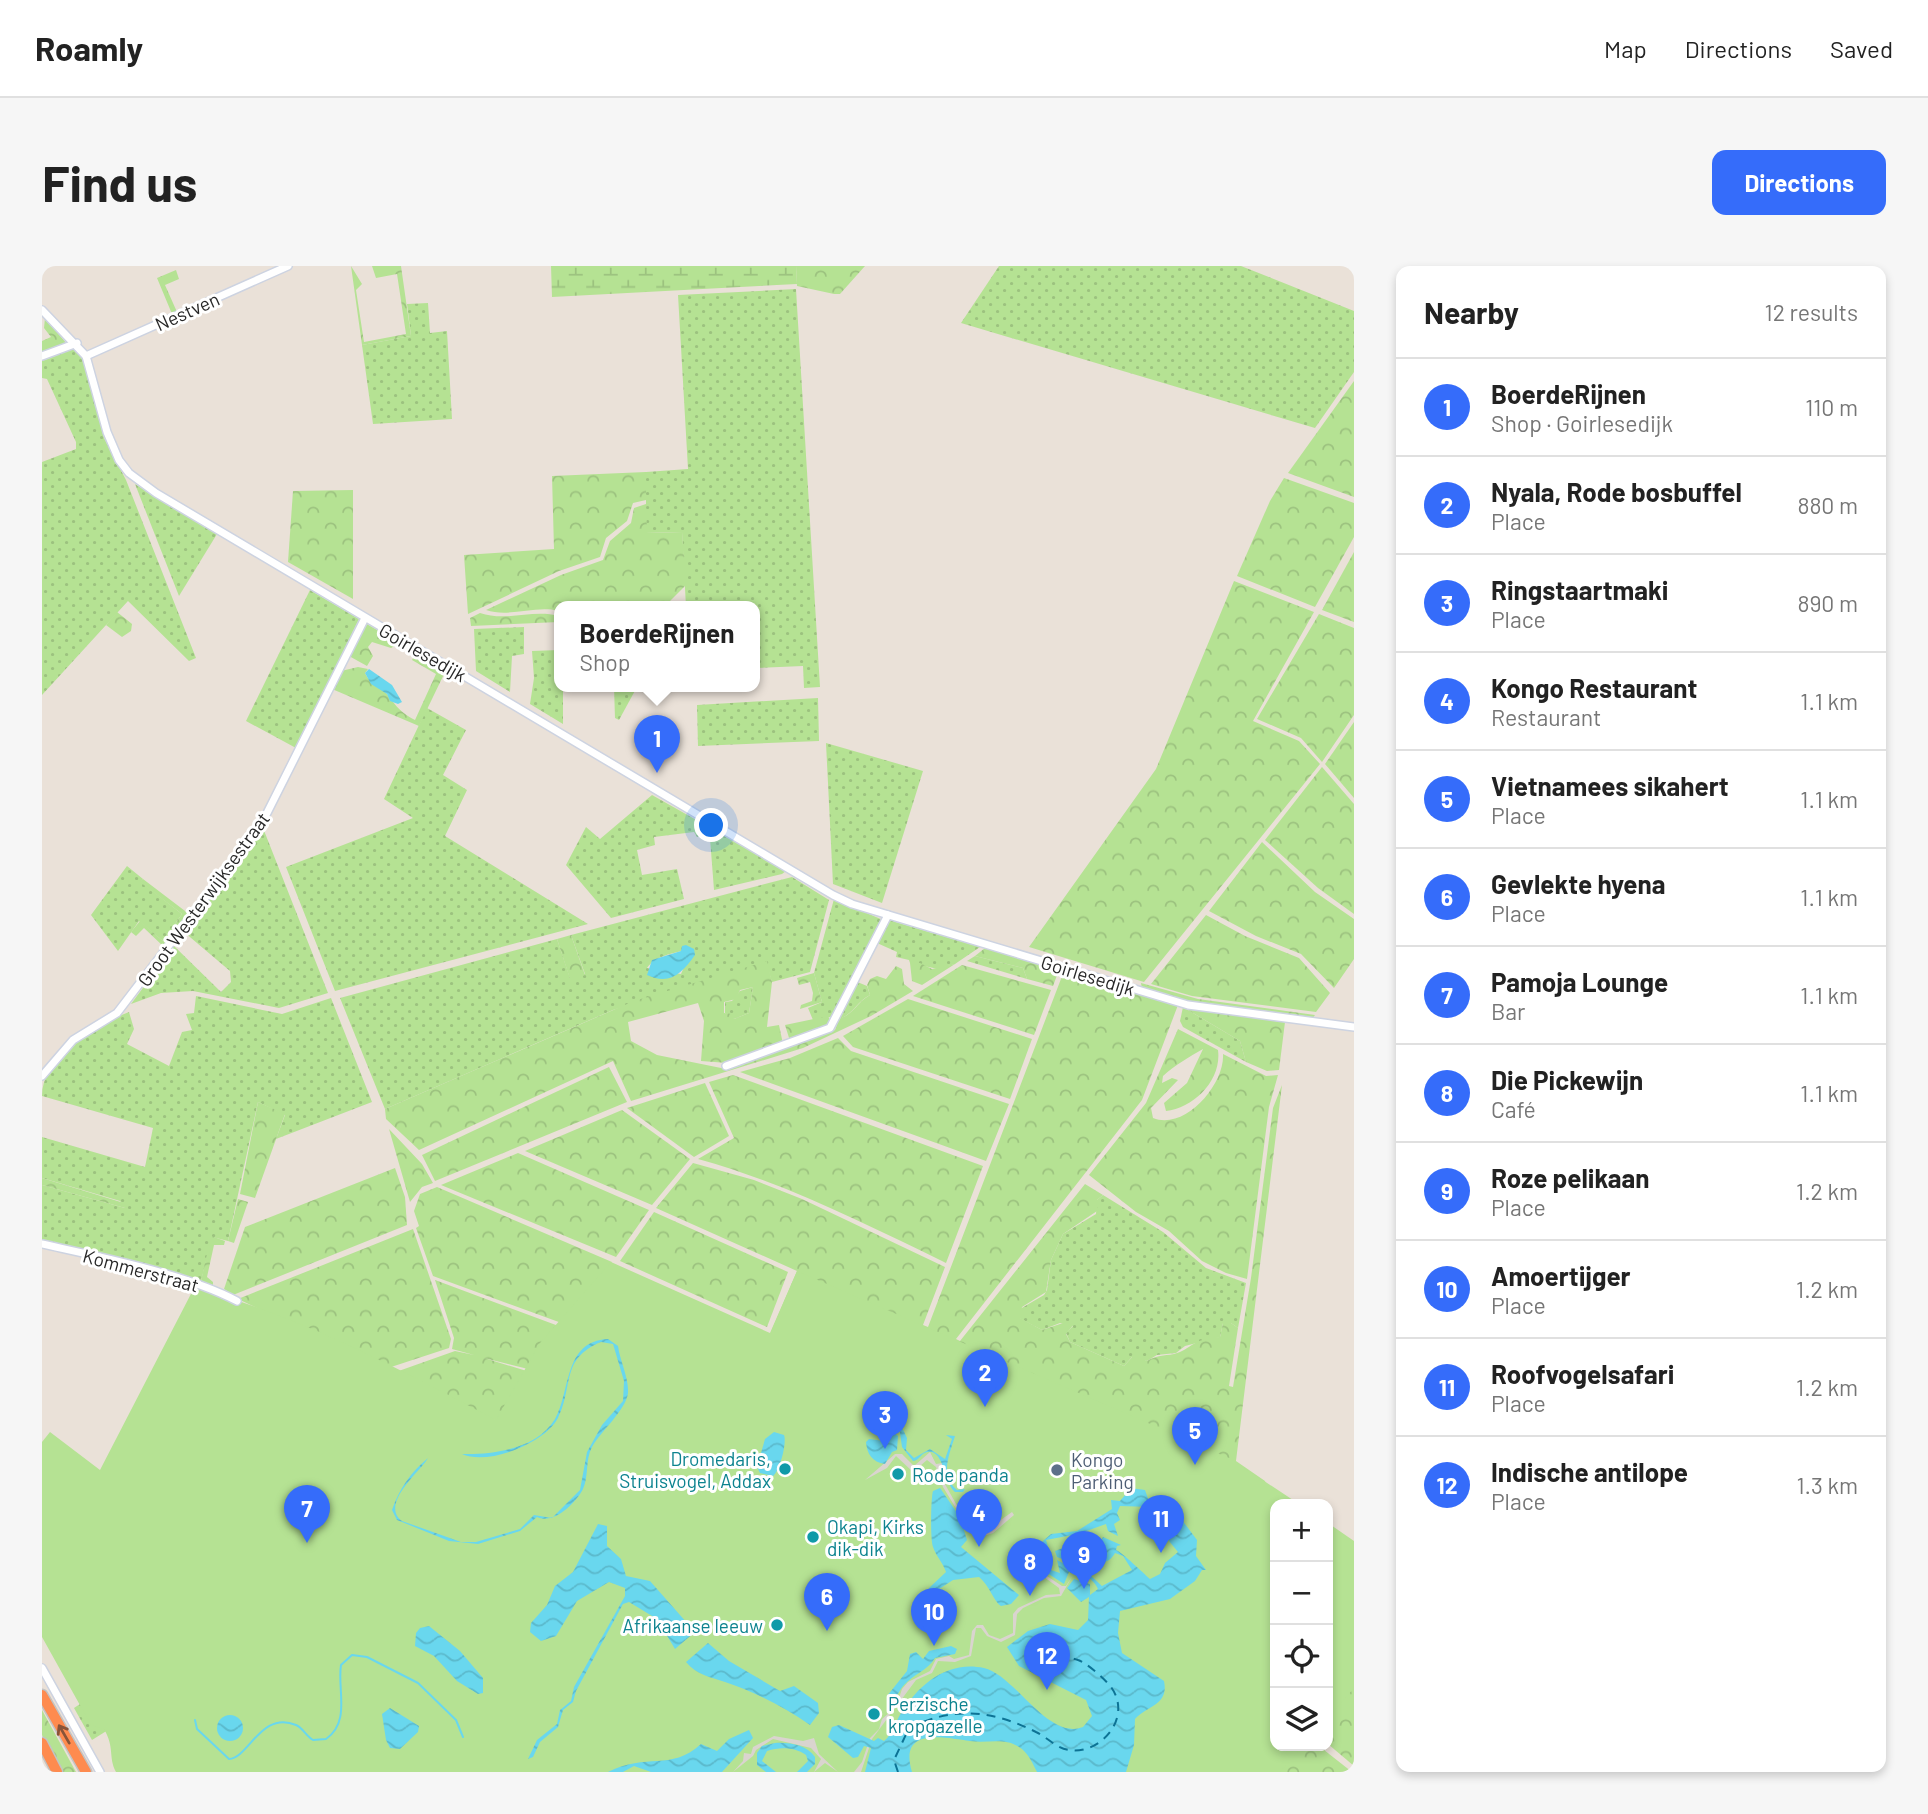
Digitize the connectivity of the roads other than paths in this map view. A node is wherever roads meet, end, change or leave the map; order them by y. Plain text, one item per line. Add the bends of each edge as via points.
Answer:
1 (288, 266) edge
2 (42, 310) edge
3 (77, 343) junction
4 (42, 356) edge
5 (86, 356) junction
6 (365, 618) junction
7 (888, 915) junction
8 (1354, 1027) edge
9 (726, 1066) dead end
10 (42, 1076) edge
11 (42, 1244) edge
12 (237, 1301) dead end
13 (42, 1668) edge
14 (42, 1695) edge
15 (42, 1743) edge
16 (57, 1772) edge
17 (86, 1772) edge
18 (100, 1772) edge

1 - 5 street, Nestven
2 - 3 street, Goirlesedijk
3 - 4 street
3 - 5 street, Goirlesedijk
5 - 6 street, Goirlesedijk via 113,448 129,473
6 - 7 street, Goirlesedijk via 833,895
6 - 10 street, Groot Westerwijksestraat via 265,819 117,1013 73,1040
7 - 8 street, Goirlesedijk via 1188,1005
7 - 9 street via 834,1023
11 - 12 street, Kommerstraat via 189,1282
13 - 18 street
17 -> 14 highway
15 - 16 highway

